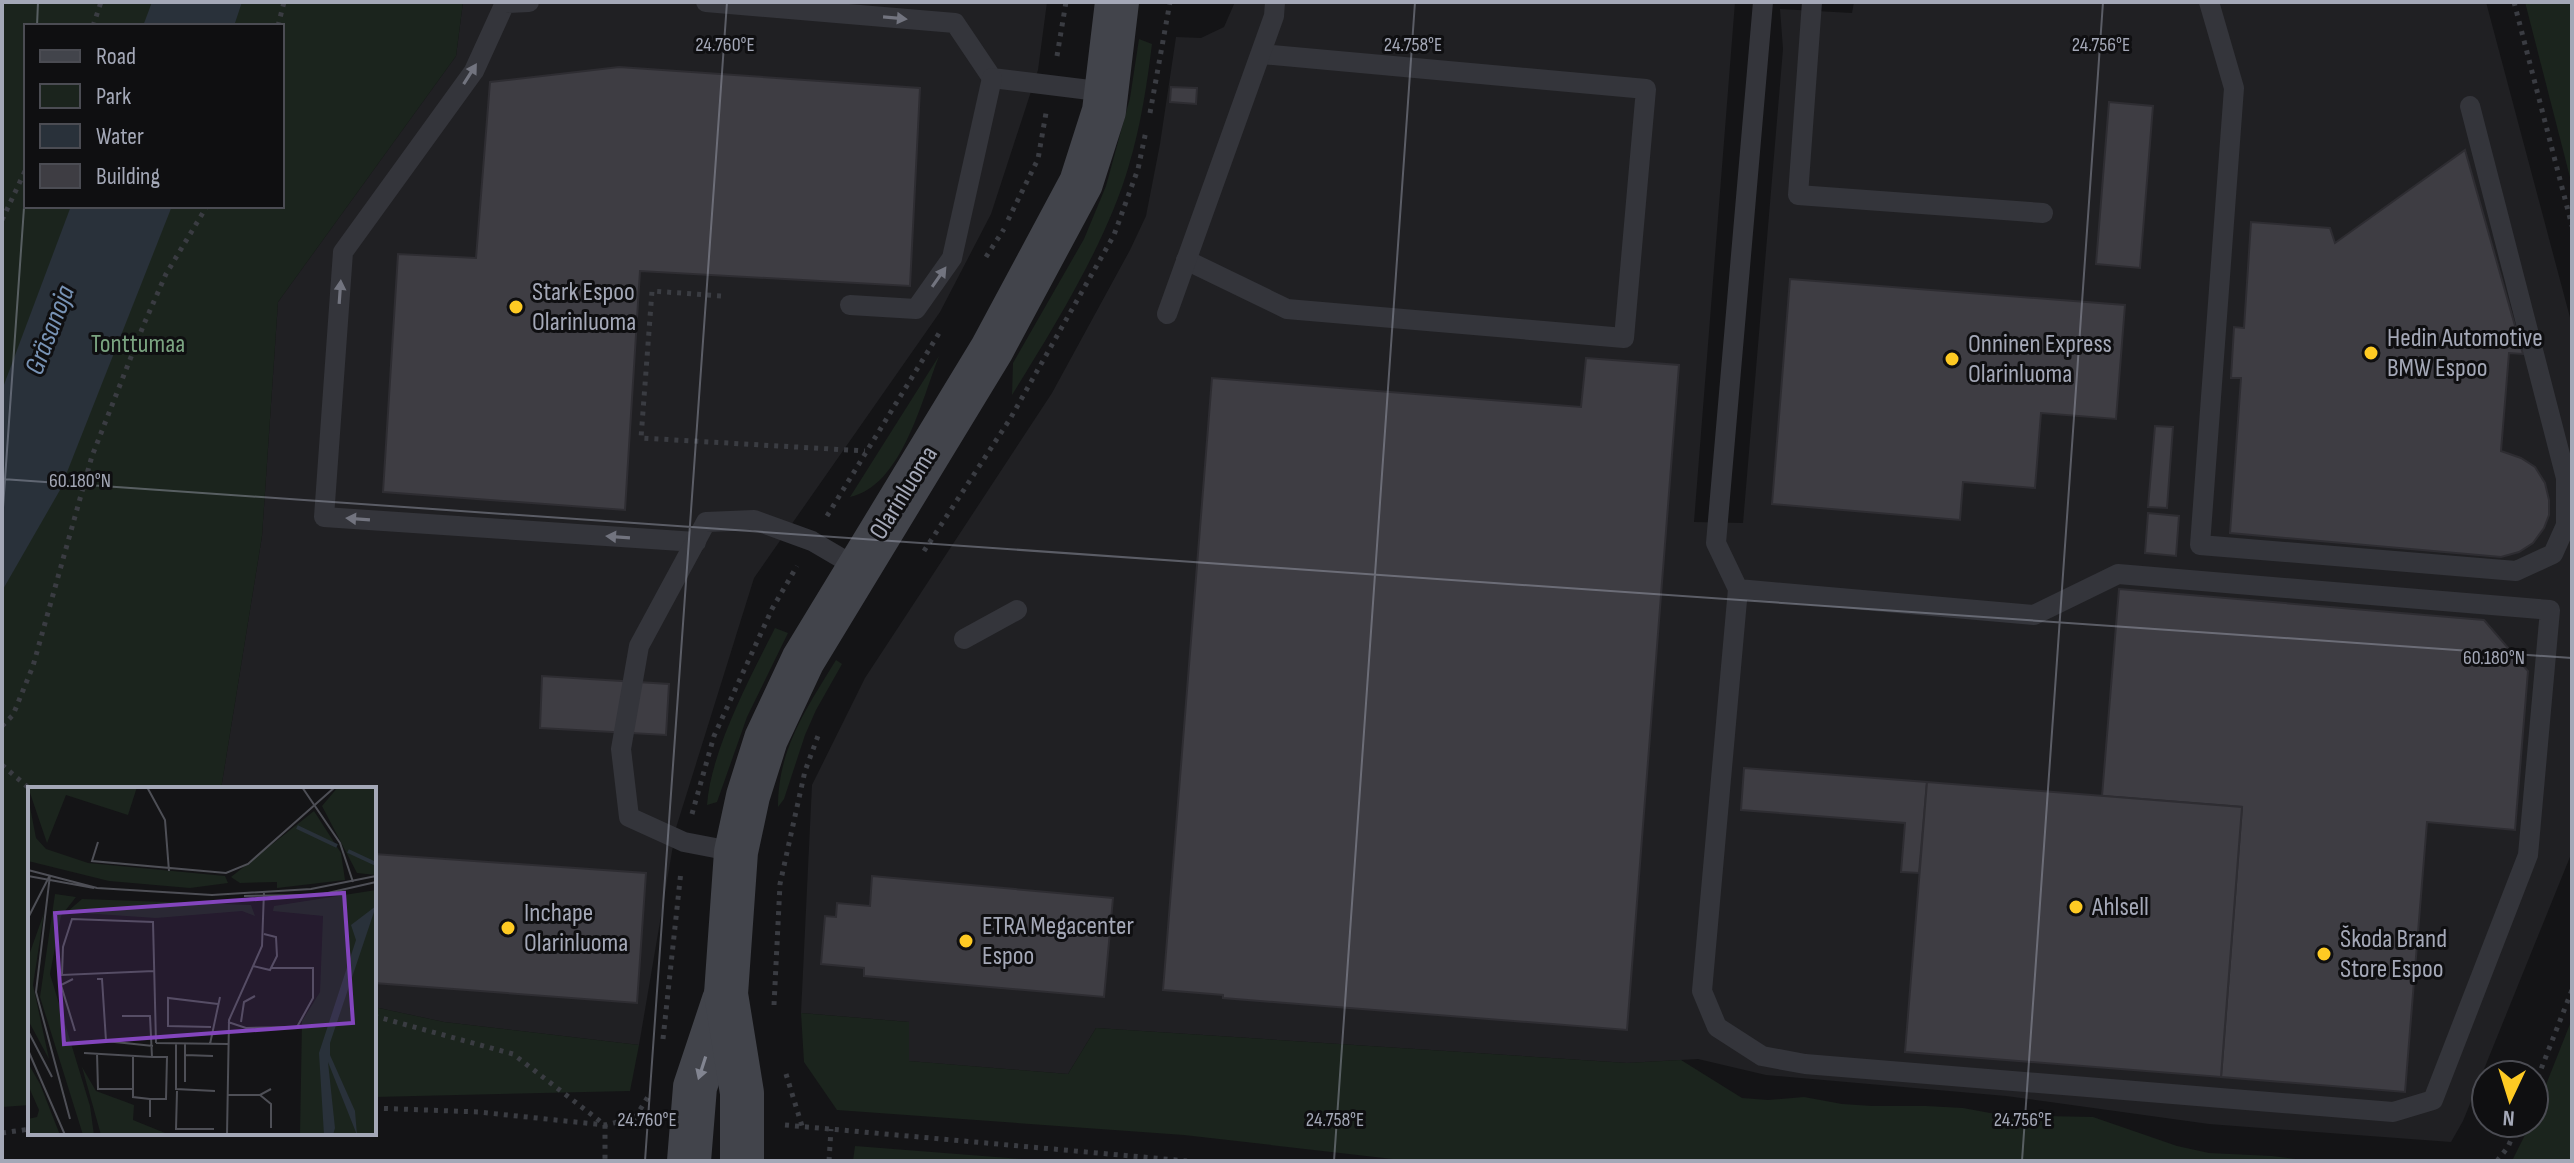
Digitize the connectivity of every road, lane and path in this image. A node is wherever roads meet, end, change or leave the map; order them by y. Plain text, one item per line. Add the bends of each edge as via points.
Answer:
1 (101, 2) edge
2 (284, 2) edge
3 (529, 2) edge
4 (706, 2) edge
5 (1117, 2) edge
6 (1170, 2) edge
7 (1275, 2) edge
8 (1763, 2) edge
9 (1812, 2) edge
10 (2209, 2) edge
11 (2514, 2) edge
12 (94, 24) edge
13 (278, 24) edge
14 (1261, 54) junction
15 (992, 78) junction
16 (1106, 92) junction
17 (2470, 106) dead end
18 (24, 173) edge
19 (206, 208) edge
20 (2043, 213) dead end
21 (2, 220) edge
22 (2572, 226) edge
23 (1186, 260) junction
24 (721, 296) dead end
25 (850, 305) dead end
26 (1167, 314) dead end
27 (865, 451) dead end
28 (696, 542) junction
29 (919, 558) dead end
30 (858, 568) junction
31 (1738, 589) junction
32 (1017, 610) dead end
33 (964, 639) dead end
34 (2, 726) edge
35 (819, 734) dead end
36 (2, 765) edge
37 (28, 787) edge
38 (736, 852) junction
39 (2572, 990) edge
40 (726, 994) junction
41 (774, 1006) dead end
42 (376, 1017) edge
43 (2545, 1059) edge
44 (783, 1064) dead end
45 (376, 1108) edge
46 (635, 1118) dead end
47 (605, 1125) junction
48 (28, 1129) edge
49 (831, 1129) junction
50 (2, 1133) edge
51 (2511, 1139) edge
52 (605, 1161) edge
53 (689, 1161) edge
54 (742, 1161) edge
55 (829, 1161) edge
56 (1187, 1161) edge
57 (2497, 1161) edge

1 - 12 path
2 - 13 path
28 -> 3 lane via 324,517 343,252 474,71 505,3
4 -> 15 lane via 955,23
5 - 16 main road, Olarinluoma
6 - 29 path via 1138,169 1114,235 1010,419
7 - 14 lane
8 - 31 lane via 1716,543
9 - 20 lane via 1798,195
10 - 17 lane via 2234,88 2200,545 2516,571 2553,554 2566,525 2566,478
11 - 22 path
14 - 23 lane
14 - 23 lane via 1646,89 1624,338 1287,309
15 - 16 lane
25 -> 15 lane via 916,309 952,258
16 - 30 main road, Olarinluoma via 1074,197 992,349
18 - 21 path
19 - 34 path via 166,274 138,339 92,456 33,666 13,715
23 - 26 lane
24 - 27 path via 652,291 641,438
28 - 30 lane via 706,522 754,520 812,541
28 - 38 lane via 639,646 621,749 629,817 684,842
30 - 38 main road, Olarinluoma via 803,660 766,739
31 - 31 lane via 1702,991 1717,1027 1762,1056 1805,1064 2393,1112 2433,1100 2528,855 2550,610 2118,574 2034,615
32 - 33 lane
35 - 41 path via 805,771 780,884
36 - 37 path
38 - 40 main road, Olarinluoma
39 - 43 path
40 -> 53 main road, Olarinluoma via 695,1087
40 - 54 main road, Olarinluoma via 742,1093
42 - 47 path via 513,1054
44 - 49 path via 802,1126
45 - 47 path
46 - 47 path
47 - 52 path
48 - 50 path
49 - 55 path
49 - 56 path
51 - 57 path

